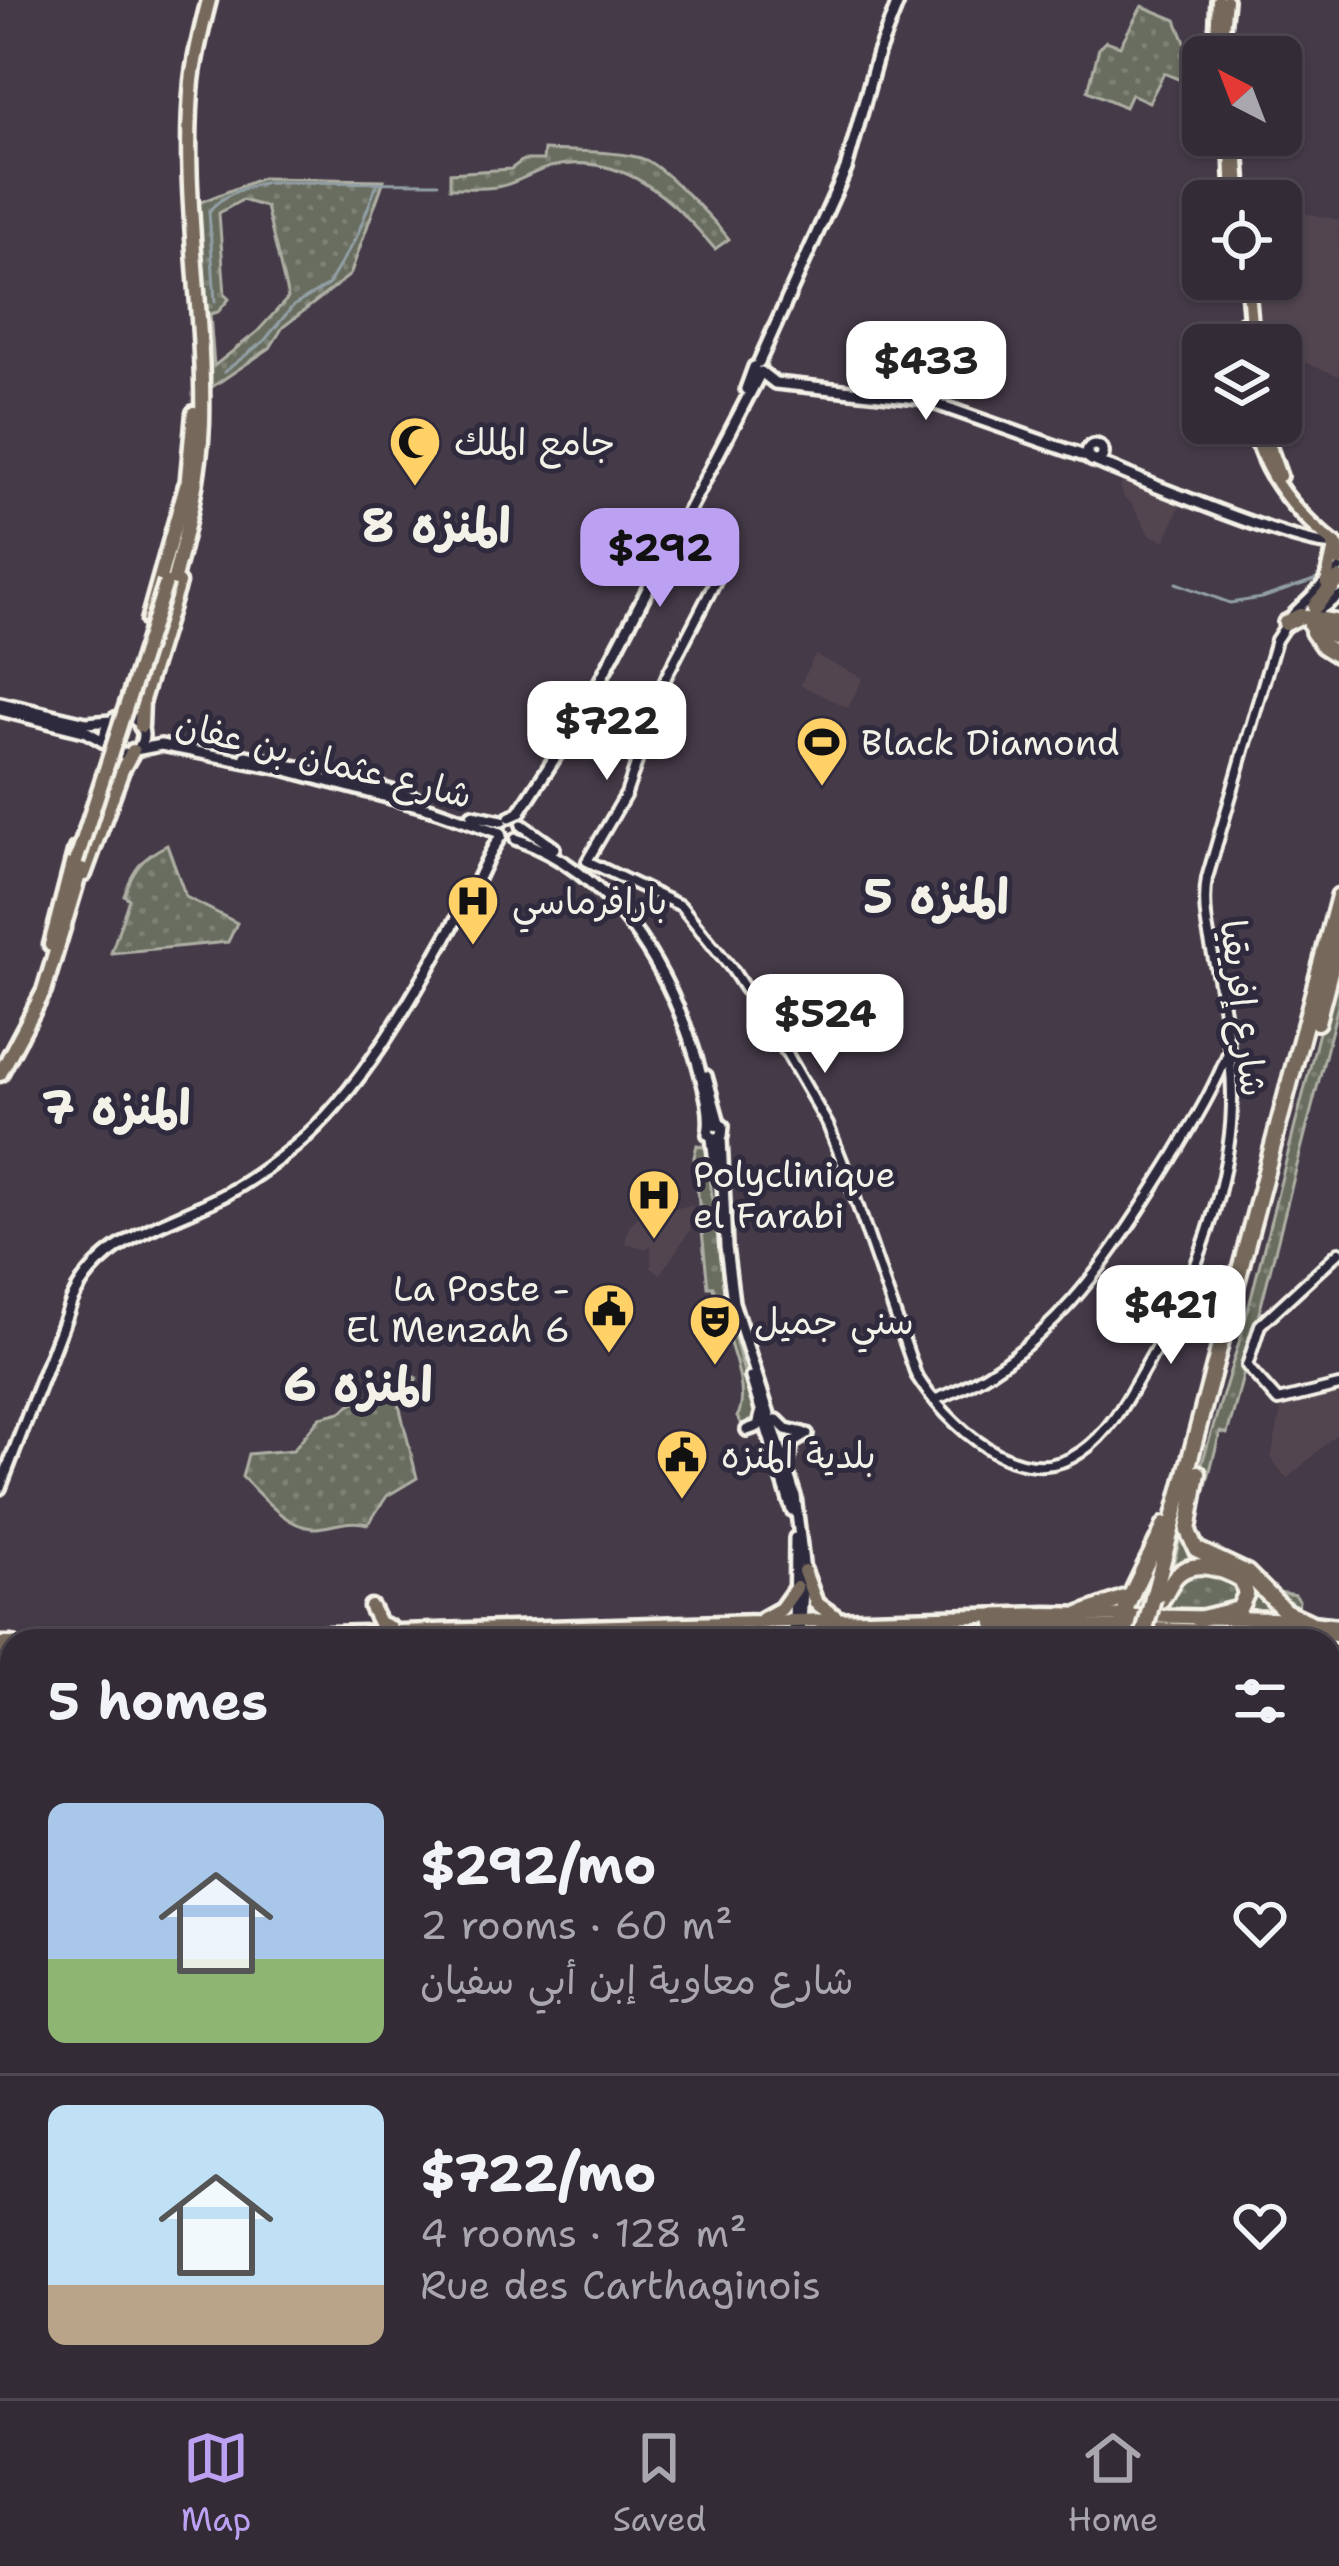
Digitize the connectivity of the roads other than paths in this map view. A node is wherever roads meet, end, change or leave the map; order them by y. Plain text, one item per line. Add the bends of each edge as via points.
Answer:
1 (205, 0) edge
2 (898, 0) edge
3 (1222, 0) edge
4 (1219, 36) edge
5 (764, 371) junction
6 (744, 400) junction
7 (1259, 444) edge
8 (193, 472) junction
9 (673, 538) junction
10 (1337, 547) edge
11 (1339, 569) edge
12 (1332, 581) edge
13 (1339, 596) edge
14 (1313, 618) junction
15 (1339, 623) edge
16 (1287, 626) junction
17 (1337, 650) edge
18 (0, 706) edge
19 (112, 720) junction
20 (141, 727) junction
21 (107, 744) junction
22 (134, 751) junction
23 (473, 821) junction
24 (510, 829) junction
25 (492, 848) junction
26 (486, 866) junction
27 (1339, 896) edge
28 (1339, 937) edge
29 (55, 952) junction
30 (1228, 1052) junction
31 (0, 1060) edge
32 (0, 1074) edge
33 (1216, 1080) junction
34 (0, 1084) edge
35 (1232, 1085) junction
36 (716, 1138) junction
37 (699, 1142) dead end
38 (714, 1152) junction
39 (1339, 1252) edge
40 (1339, 1386) edge
41 (934, 1400) junction
42 (764, 1404) junction
43 (776, 1453) junction
44 (788, 1467) junction
45 (1194, 1472) junction
46 (0, 1488) edge
47 (804, 1571) junction
48 (796, 1588) junction
49 (1136, 1589) junction
50 (1158, 1600) junction
51 (1273, 1600) junction
52 (371, 1607) dead end
53 (1082, 1614) junction
54 (1198, 1619) junction
55 (843, 1620) junction
56 (1127, 1621) junction
57 (1309, 1622) junction
58 (1042, 1623) junction
59 (1268, 1625) junction
60 (754, 1626) junction
61 (391, 1629) edge
62 (565, 1629) edge
63 (696, 1629) edge
64 (759, 1629) edge
65 (776, 1629) edge
66 (799, 1629) edge
67 (799, 1629) edge
68 (810, 1629) edge
69 (826, 1629) edge
70 (1059, 1629) edge
71 (1121, 1629) edge
72 (1149, 1629) edge
73 (1230, 1629) edge
74 (1248, 1629) edge
75 (1253, 1629) edge
76 (1315, 1629) edge
77 (1332, 1629) edge

1 - 8 highway via 183,104
2 - 5 main road via 846,169 768,344
3 - 4 main road
5 - 6 main road
5 - 6 main road
5 - 10 main road via 919,398 1094,456 1281,534
6 - 9 main road
7 - 10 main road via 1285,496
8 - 19 highway
8 - 20 highway via 192,524
8 - 29 highway, bridge via 169,584
9 - 24 main road via 580,718
9 - 41 street, شارع إفريقيا via 724,565 650,716 626,794 586,861 681,906 785,1050 828,1125 911,1364
10 - 12 main road
11 - 12 street, شارع إفريقيا
12 - 14 highway
12 - 16 street, شارع إفريقيا
13 - 14 street
14 - 15 highway
14 - 16 highway
14 - 17 highway
16 - 17 highway via 1320,626
16 - 30 street, شارع إفريقيا via 1270,656 1204,896
18 - 19 main road via 86,723
18 - 21 main road
19 - 20 main road via 125,716
19 - 21 main road
20 - 22 main road
20 - 24 main road, شارع عثمان بن عفان via 161,740 285,763
21 - 22 main road via 116,753
21 - 29 highway via 58,908
22 - 23 main road, شارع عثمان بن عفان via 161,745 283,769
22 - 29 highway
23 - 24 main road, شارع عثمان بن عفان
23 - 25 main road
24 - 25 main road
24 - 26 main road
24 - 36 main road, شارع عثمان بن عفان via 578,869 633,928 686,1030 715,1124 724,1130
25 - 26 main road
26 - 46 main road via 375,1051 321,1122 229,1193 115,1248 87,1273
27 - 45 highway
28 - 45 highway
29 - 31 highway
29 - 32 highway
29 - 34 highway via 42,1011
30 - 33 street
30 - 35 street, شارع إفريقيا
33 - 35 street
33 - 41 street via 1139,1216 1078,1298 1004,1363
35 - 41 street, شارع إفريقيا via 1229,1144 1192,1279 1096,1440 1054,1463 1021,1462 972,1438
36 - 38 main road
36 - 42 main road via 734,1303
37 - 38 main road
38 - 42 main road via 730,1303
39 - 40 street via 1259,1325 1246,1366 1277,1401
42 - 43 main road
42 - 43 main road via 760,1423 749,1430
42 - 44 main road
42 - 44 main road via 782,1426 806,1433 792,1443
43 - 48 main road via 794,1518
44 - 47 main road
45 - 49 highway
45 - 50 highway
45 - 51 highway via 1191,1542 1247,1573
47 - 55 highway via 816,1603
47 - 67 main road
48 - 60 highway via 782,1610
48 - 66 main road
49 - 53 highway
49 - 56 highway via 1125,1604
50 - 54 highway via 1192,1566 1242,1580 1239,1609
50 - 72 highway, bridge
51 - 57 highway
51 - 59 highway
52 - 61 highway
53 - 55 highway
53 - 56 highway
54 - 56 highway
54 - 59 highway
55 - 68 highway
56 - 58 highway
56 - 71 highway
56 - 73 highway
57 - 59 highway
57 - 77 highway
58 - 69 highway
58 - 70 highway
59 - 74 highway
59 - 75 highway
59 - 76 highway
60 - 62 highway
60 - 63 highway
60 - 64 highway
60 - 65 highway

